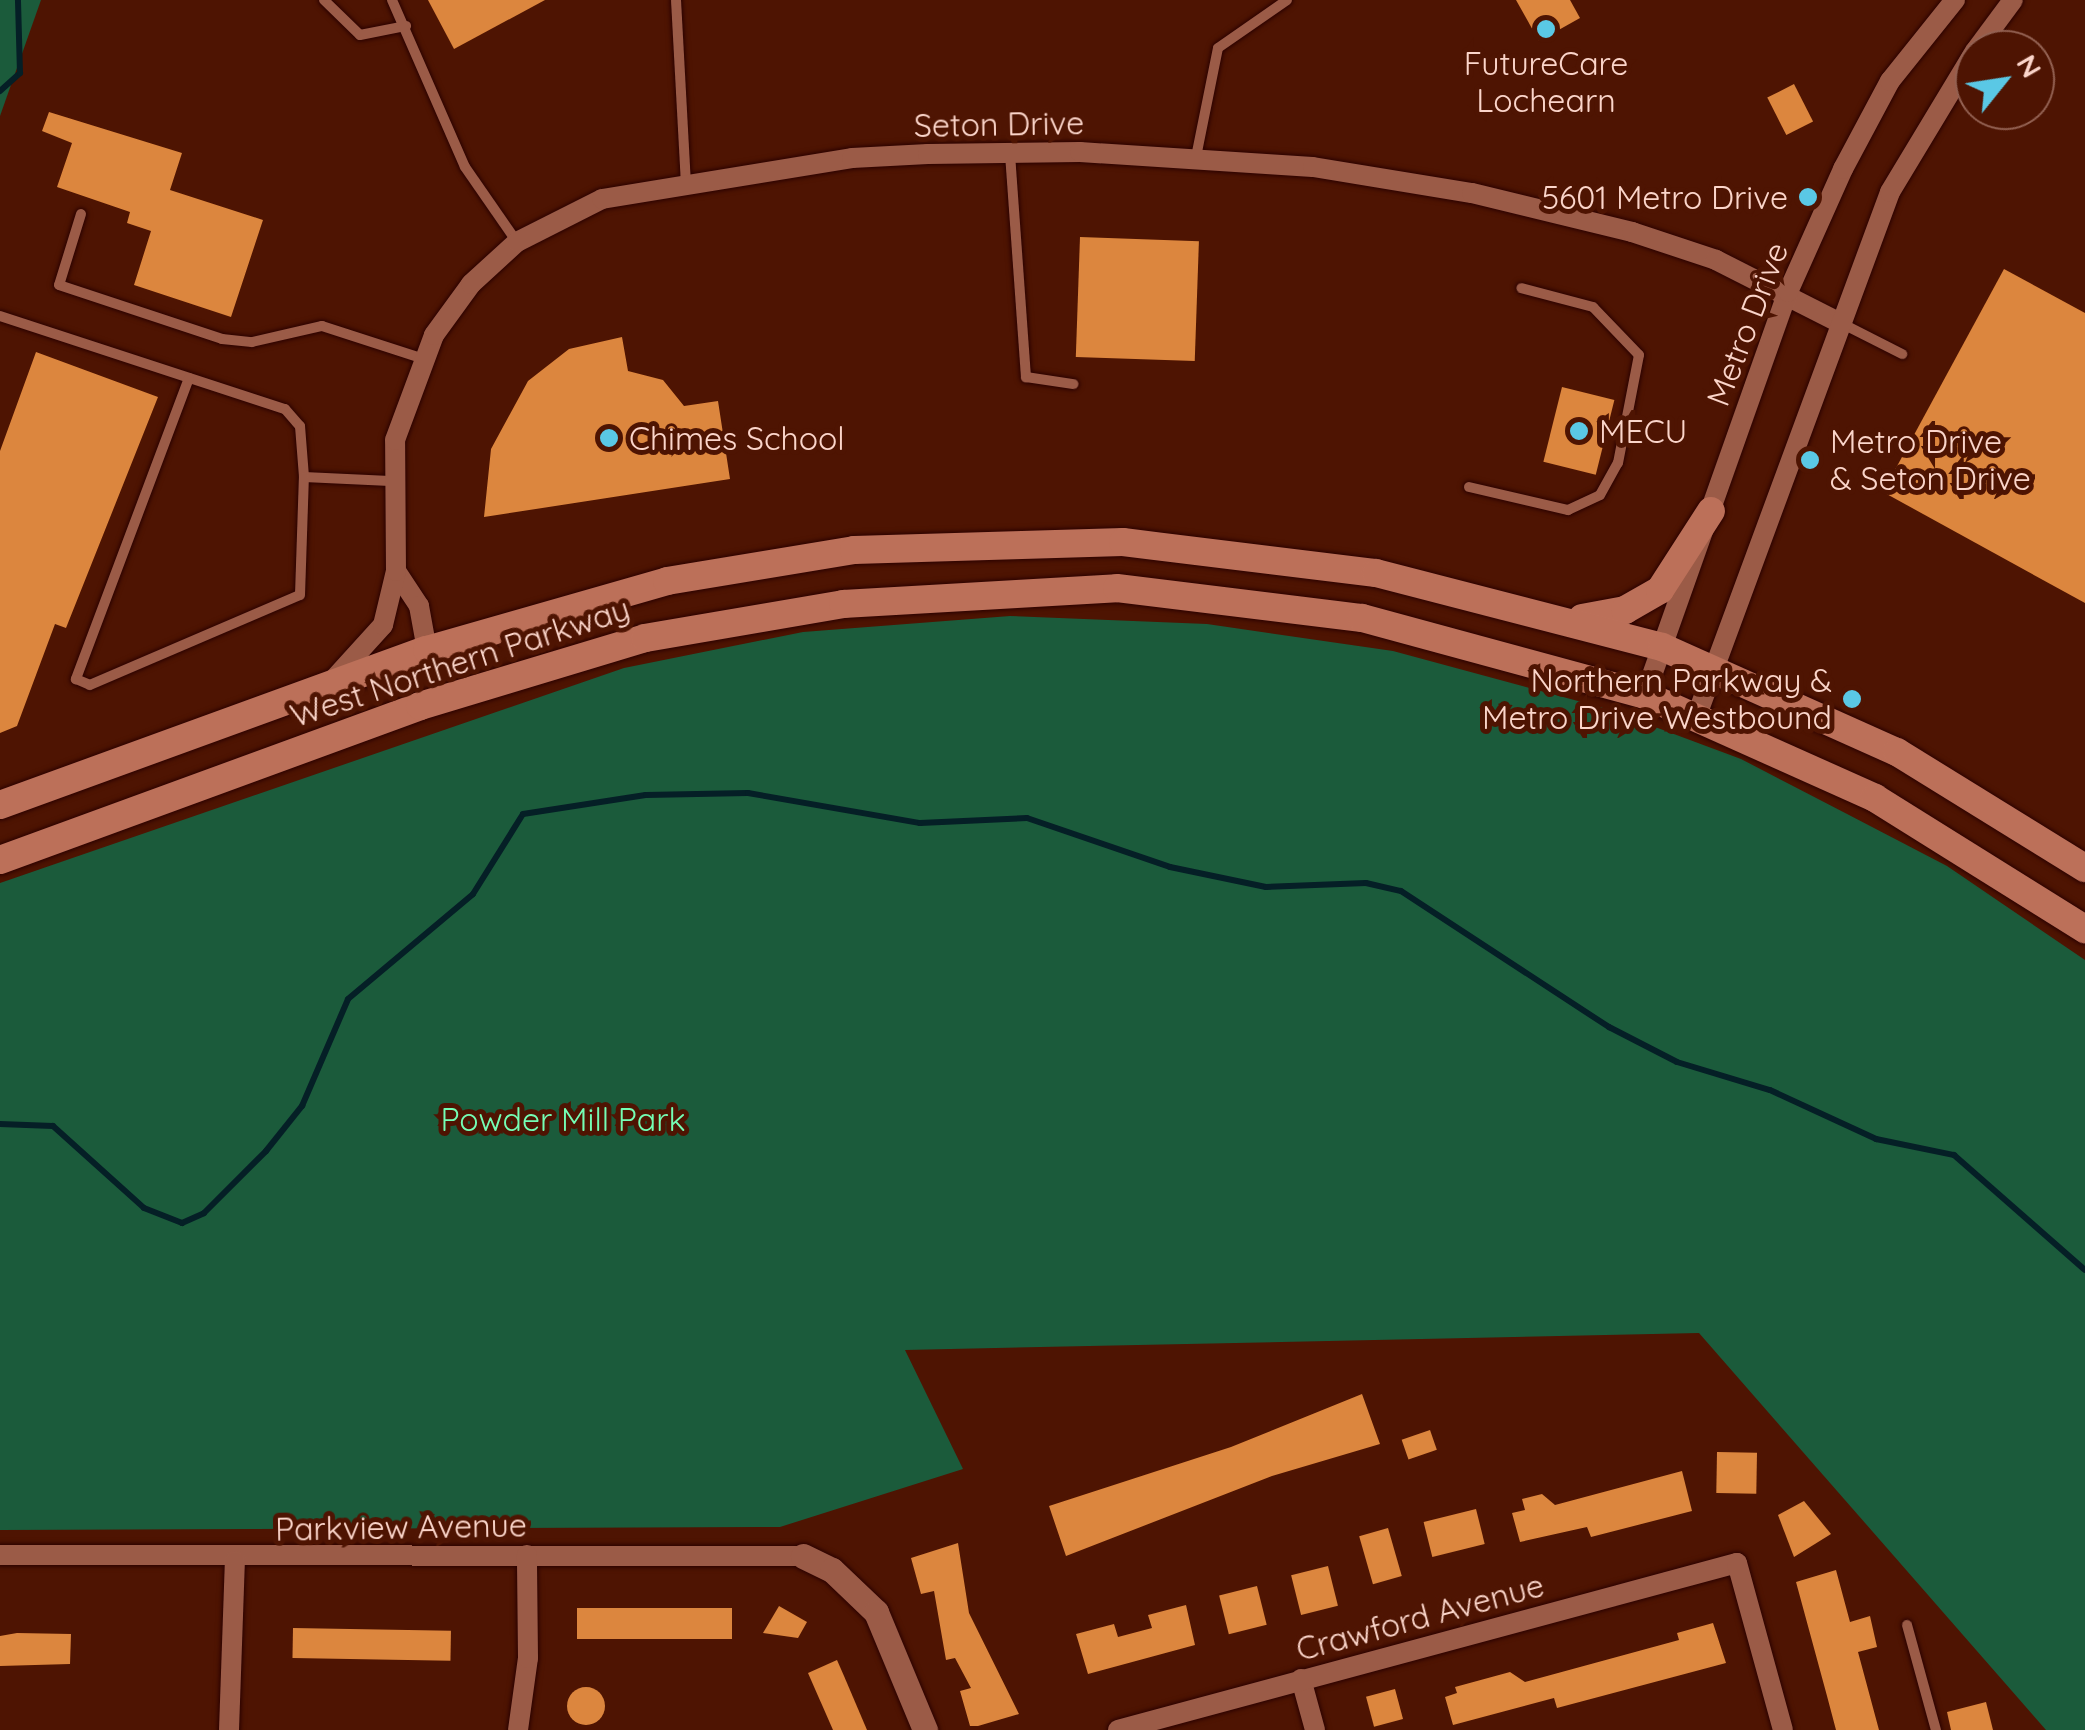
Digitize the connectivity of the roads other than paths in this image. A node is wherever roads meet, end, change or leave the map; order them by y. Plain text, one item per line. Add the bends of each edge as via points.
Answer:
1 (324, 0) edge
2 (392, 0) edge
3 (676, 0) edge
4 (1287, 0) edge
5 (1955, 0) edge
6 (2013, 0) edge
7 (406, 26) junction
8 (1990, 30) edge
9 (1955, 83) edge
10 (1010, 153) junction
11 (1196, 157) junction
12 (686, 182) junction
13 (81, 214) dead end
14 (517, 242) junction
15 (1521, 288) dead end
16 (1788, 292) junction
17 (0, 316) edge
18 (1838, 322) junction
19 (1902, 354) dead end
20 (421, 358) junction
21 (189, 378) junction
22 (1073, 384) dead end
23 (304, 477) junction
24 (390, 481) junction
25 (1469, 487) dead end
26 (1710, 511) junction
27 (396, 571) junction
28 (1571, 618) junction
29 (1662, 647) junction
30 (427, 650) junction
31 (1716, 666) junction
32 (325, 687) junction
33 (1645, 695) junction
34 (420, 706) junction
35 (1697, 715) junction
36 (0, 805) edge
37 (0, 860) edge
38 (2085, 868) edge
39 (2085, 929) edge
40 (0, 1555) edge
41 (527, 1555) junction
42 (803, 1556) joint
43 (236, 1561) junction
44 (1907, 1624) dead end
45 (1301, 1679) junction
46 (228, 1730) edge
47 (518, 1730) edge
48 (924, 1730) edge
49 (1118, 1730) edge
50 (1314, 1730) edge
51 (1783, 1730) edge
52 (1936, 1730) edge

1 - 7 lane via 360,35
2 - 7 lane
3 - 12 lane
4 - 11 lane via 1218,48
5 - 16 street, Metro Drive via 1890,81
6 - 8 street
7 - 14 lane via 465,167
9 - 18 street via 1890,192
10 - 11 street, Seton Drive
10 - 12 street, Seton Drive via 852,158
10 - 22 lane via 1026,376
11 - 16 street, Seton Drive via 1472,193 1632,232
12 - 14 street, Seton Drive via 602,200
13 - 20 lane via 59,285 222,339 252,342 322,326
14 - 20 street, Seton Drive via 471,284
15 - 25 lane via 1594,308 1639,355 1618,463 1600,495 1568,510
16 - 18 street, Seton Drive
16 - 26 street, Metro Drive
17 - 21 lane
18 - 19 lane
18 - 31 street
20 - 24 street, Seton Drive via 402,409
21 - 23 lane via 285,409 300,426
21 - 23 lane via 76,679 90,685 300,595
23 - 24 lane
24 - 27 street, Seton Drive
26 - 28 main road via 1660,590 1625,610
26 - 29 street, Metro Drive
27 - 30 street, Seton Drive via 419,606
27 - 32 street, Seton Drive via 377,634
28 - 29 main road, West Northern Parkway
28 - 30 main road, West Northern Parkway via 1285,557 1034,540 854,550 686,578
29 - 31 main road, West Northern Parkway
29 - 33 street, Metro Drive
30 - 32 main road, West Northern Parkway
30 - 34 main road
31 - 35 street
31 - 38 main road, West Northern Parkway via 1897,752
32 - 36 main road, West Northern Parkway
33 - 34 main road, West Northern Parkway via 1362,618 1117,588 918,597 739,620 581,654
33 - 35 main road, West Northern Parkway
34 - 37 main road, West Northern Parkway
35 - 39 main road, West Northern Parkway via 1938,832
40 - 43 street, Parkview Avenue
41 - 42 street, Parkview Avenue
41 - 43 street, Parkview Avenue
41 - 47 street
42 - 48 street via 832,1570 876,1612
43 - 46 street
44 - 52 lane
45 - 49 street, Crawford Avenue
45 - 50 street
45 - 51 street, Crawford Avenue via 1737,1563

